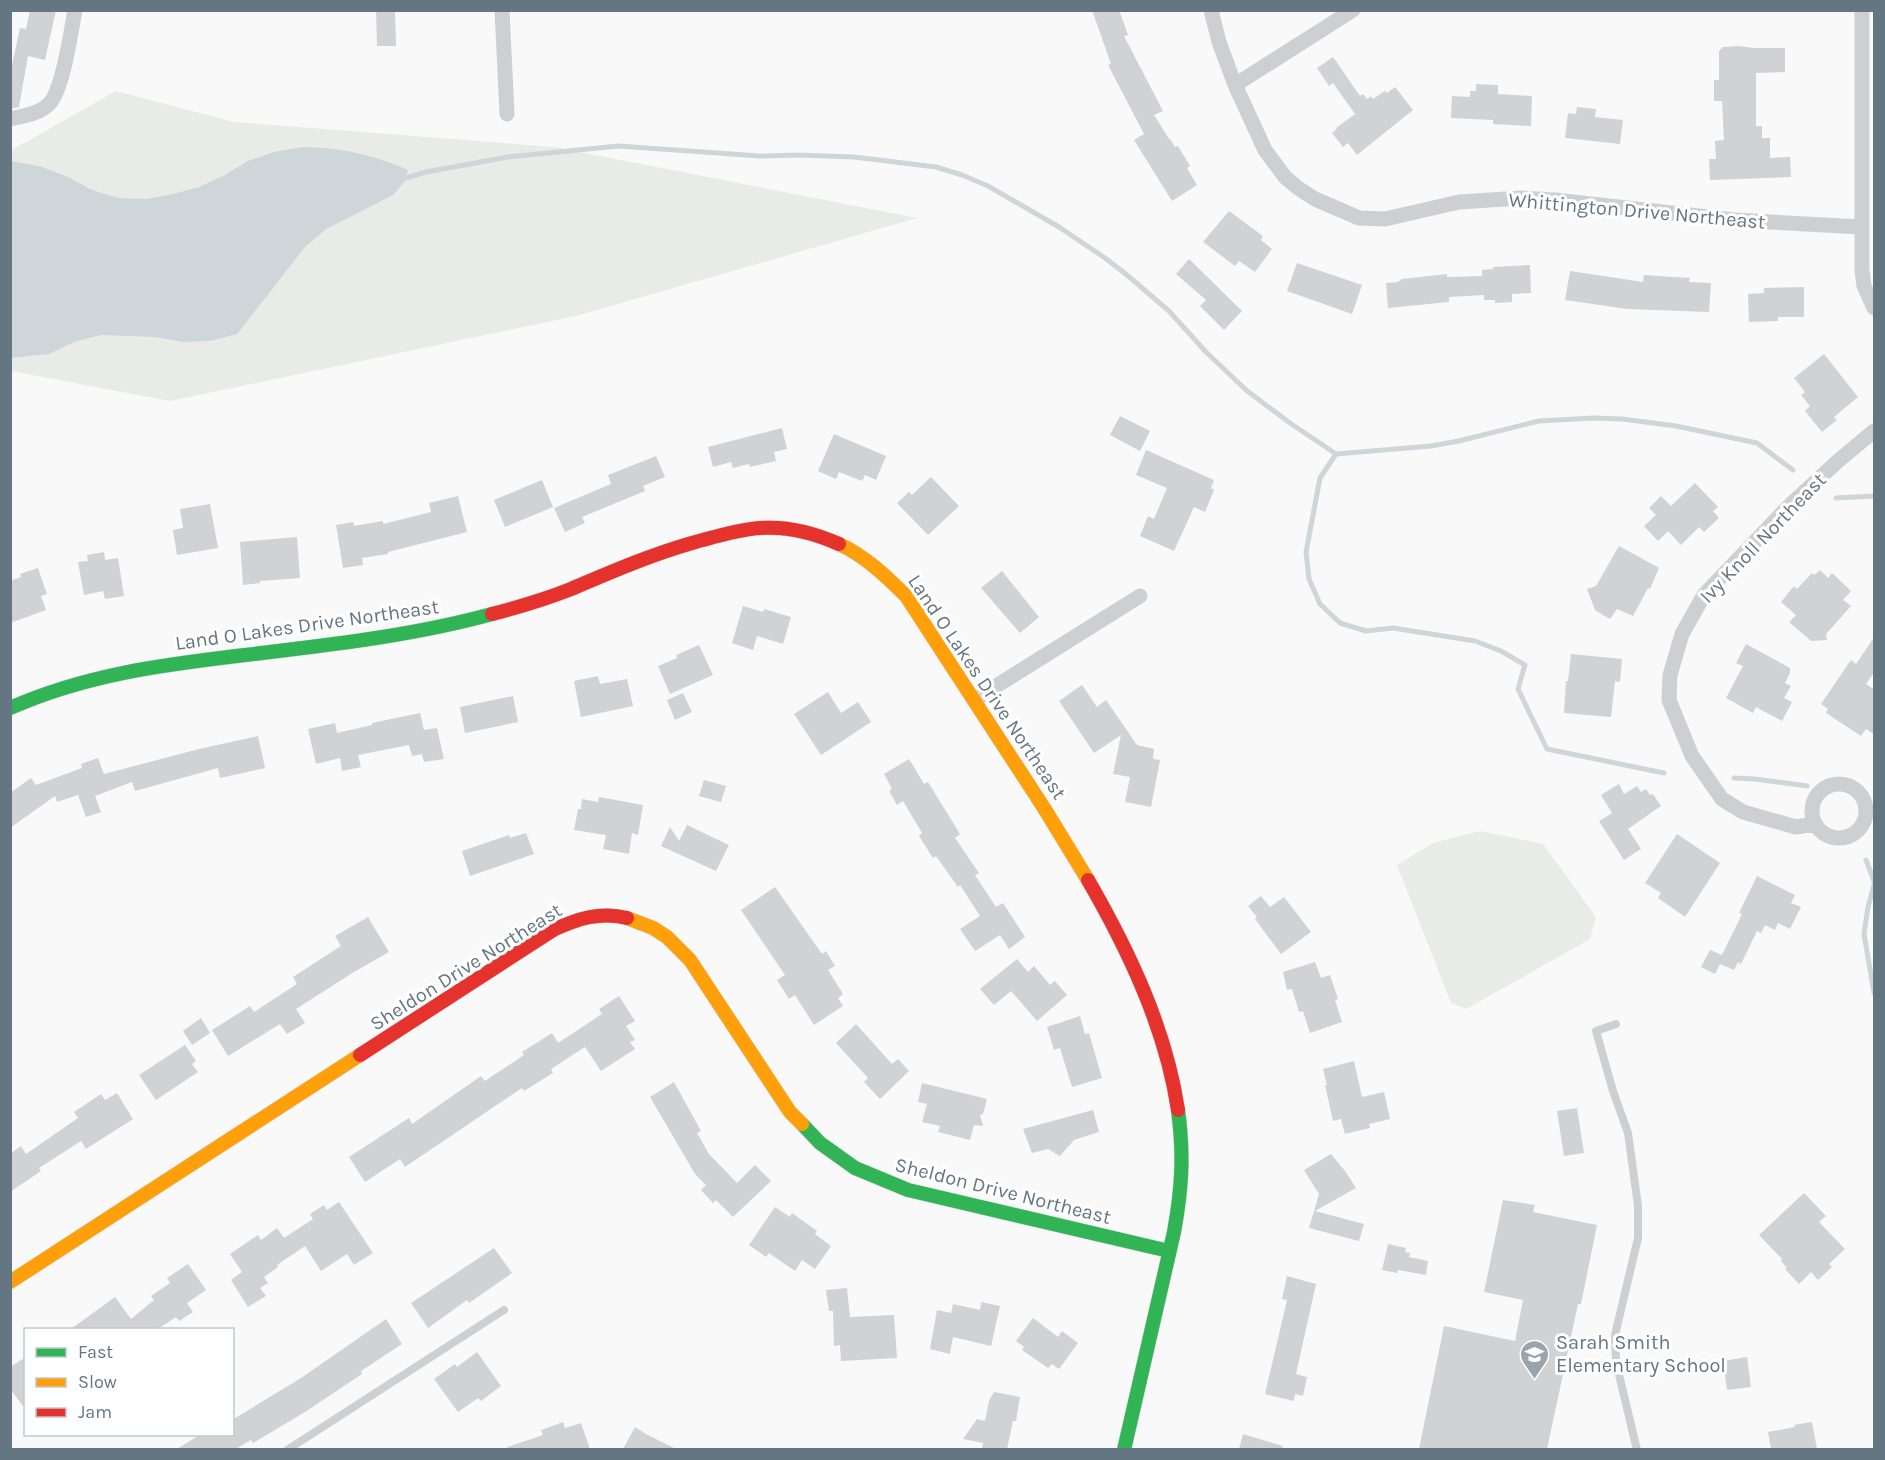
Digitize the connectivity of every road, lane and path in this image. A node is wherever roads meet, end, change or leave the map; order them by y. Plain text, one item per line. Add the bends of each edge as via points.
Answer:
1 (75, 10) edge
2 (502, 10) edge
3 (1211, 10) edge
4 (1353, 10) edge
5 (1862, 10) edge
6 (1235, 85) junction
7 (507, 114) dead end
8 (10, 119) edge
9 (1861, 227) junction
10 (1875, 308) edge
11 (1875, 431) edge
12 (1140, 596) dead end
13 (975, 700) junction
14 (10, 708) edge
15 (1815, 824) dead end
16 (1616, 1024) dead end
17 (1169, 1251) junction
18 (10, 1282) edge
19 (504, 1310) dead end
20 (287, 1449) edge
21 (1124, 1449) edge
22 (1637, 1449) edge

1 - 8 street via 64,72 51,104 38,112
2 - 7 street
3 - 6 street, Whittington Drive Northeast
4 - 6 street
5 - 9 street
6 - 9 street, Whittington Drive Northeast via 1265,150 1285,177 1315,199 1359,218 1385,219 1459,202 1521,198 1735,220
9 - 10 street via 1864,286
11 - 15 street, Ivy Knoll Northeast via 1788,507 1704,595 1682,634 1670,675 1669,700 1692,756 1722,799 1743,812 1796,827
12 - 13 street
13 - 14 street, Land O Lakes Drive Northeast via 888,576 838,542 803,531 767,527 730,530 674,547 555,595 462,622 370,640 128,670 72,683
13 - 17 street, Land O Lakes Drive Northeast via 1091,883 1125,950 1156,1025 1173,1085 1182,1143 1180,1195
16 - 22 lane via 1596,1031 1628,1133 1638,1206 1638,1238 1615,1335 1616,1362
17 - 18 street, Sheldon Drive Northeast via 908,1190 855,1168 820,1143 790,1112 678,945 642,922 601,916 575,920 553,930
17 - 21 street, Land O Lakes Drive Northeast
19 - 20 lane

